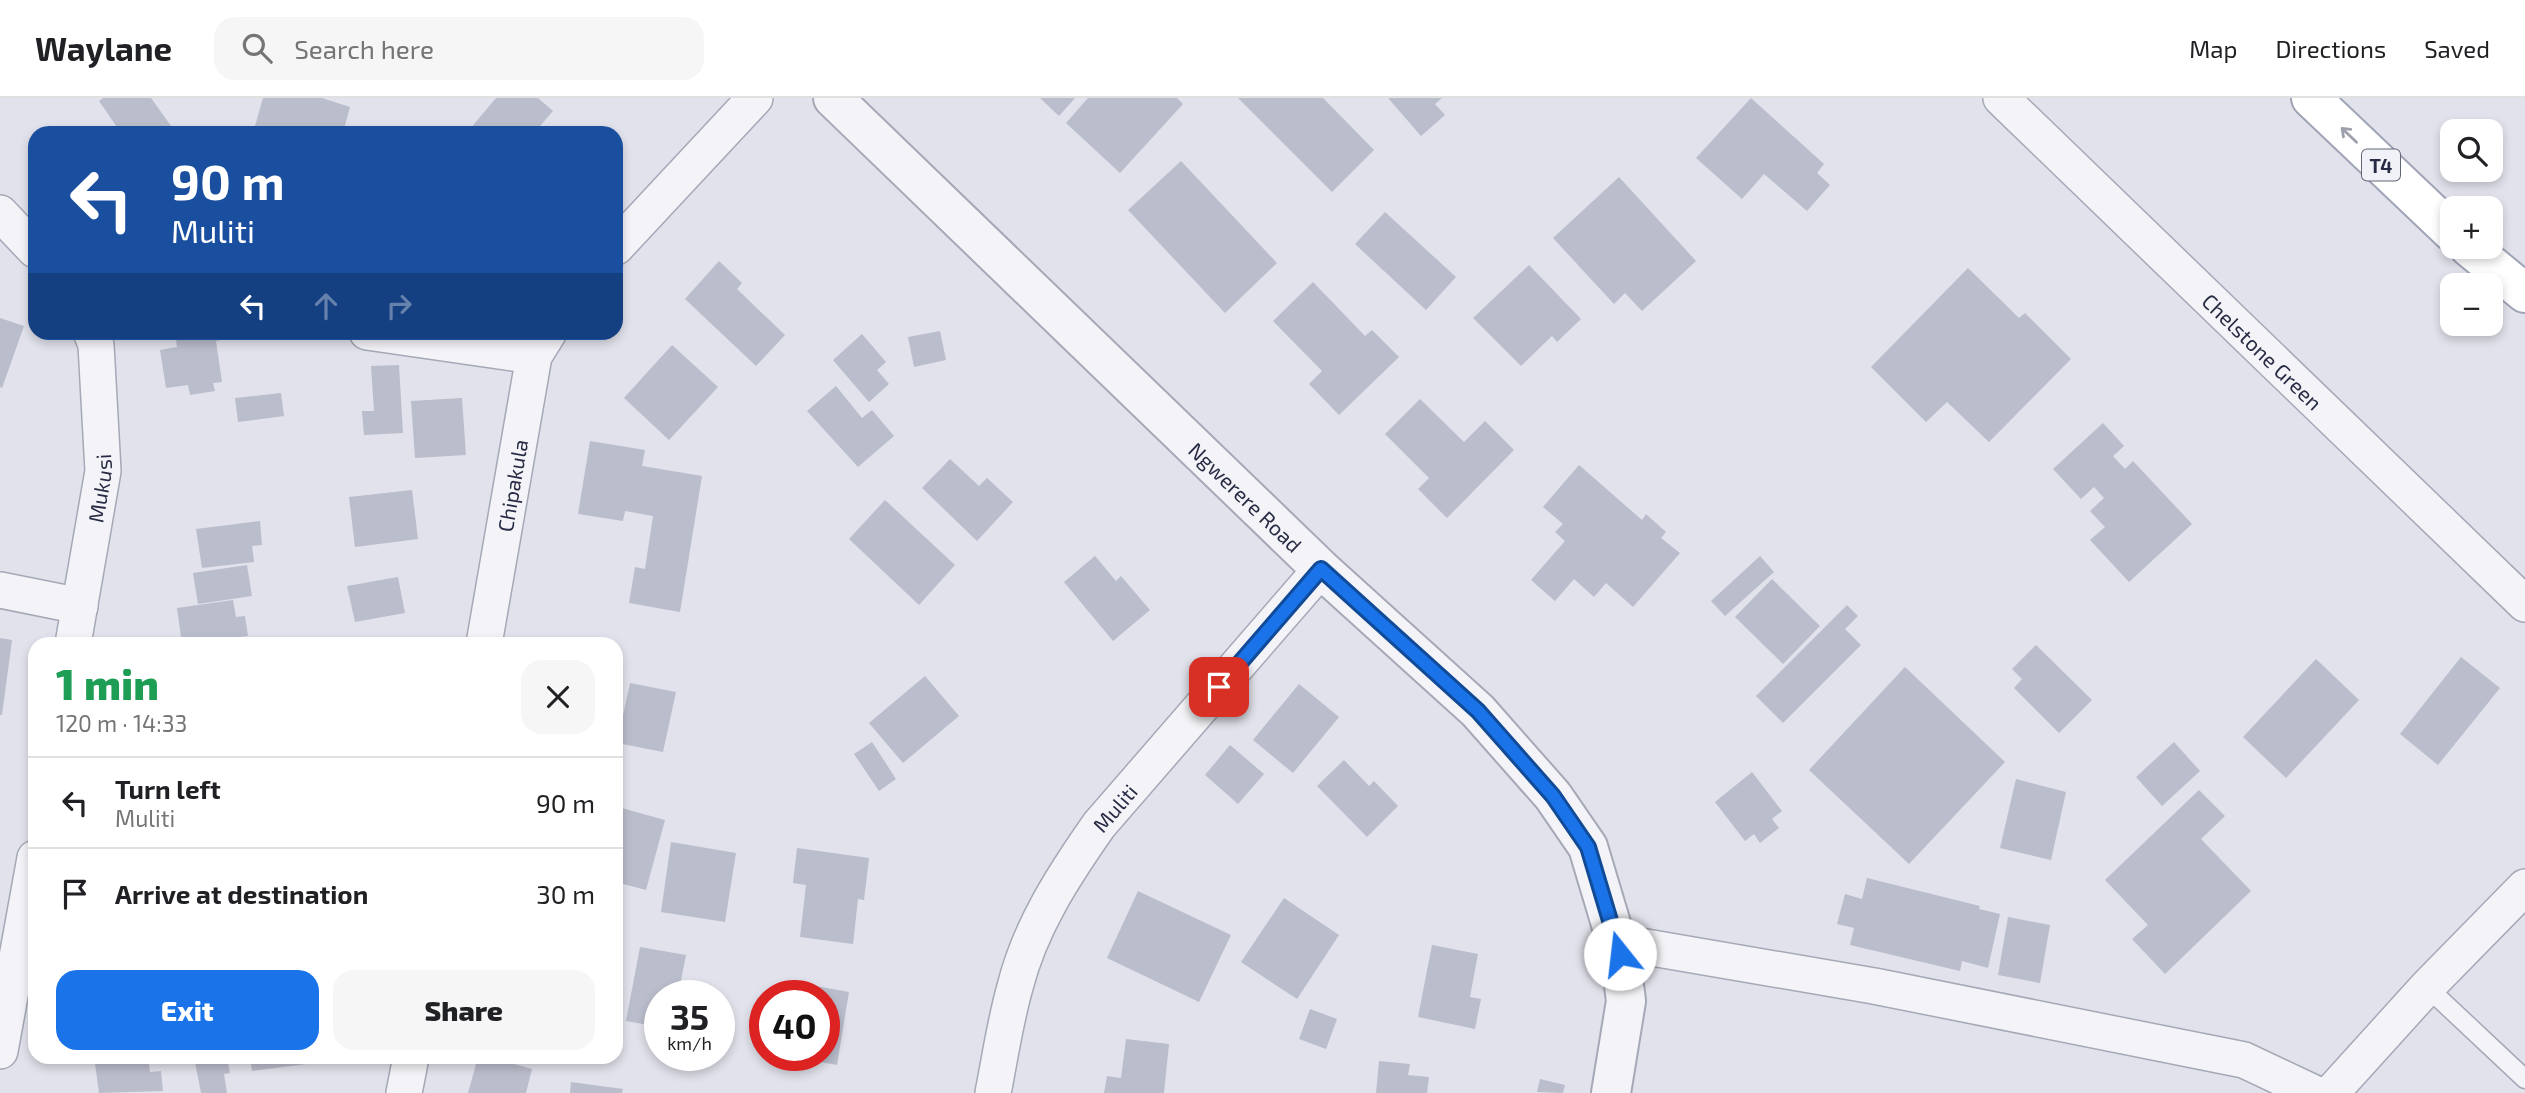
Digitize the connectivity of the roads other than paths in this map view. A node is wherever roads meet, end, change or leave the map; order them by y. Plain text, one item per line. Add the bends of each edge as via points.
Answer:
1 (755, 98) edge
2 (833, 98) edge
3 (2001, 98) edge
4 (2311, 98) edge
5 (0, 213) edge
6 (2440, 221) edge
7 (623, 239) edge
8 (28, 243) edge
9 (2484, 259) edge
10 (2525, 293) edge
11 (94, 340) edge
12 (483, 340) edge
13 (541, 344) edge
14 (1321, 569) junction
15 (0, 590) edge
16 (2525, 604) edge
17 (80, 607) junction
18 (74, 637) edge
19 (485, 637) edge
20 (2525, 887) edge
21 (28, 888) edge
22 (1617, 942) junction
23 (6, 984) edge
24 (2427, 987) junction
25 (0, 1051) edge
26 (410, 1064) edge
27 (2525, 1079) edge
28 (404, 1093) edge
29 (993, 1093) edge
30 (1611, 1093) edge
31 (2314, 1093) edge
32 (2330, 1093) edge

1 - 7 street
2 - 14 street, Ngwerere Road
3 - 16 street, Chelstone Green
6 -> 4 main road, T4
5 - 8 street
9 - 10 main road
11 - 17 street, Mukusi via 103,471
12 - 13 street
13 - 19 street, Chipakula
14 - 22 street, Ngwerere Road via 1478,711 1553,796 1588,847
14 - 29 street, Muliti via 1100,825 1068,869 1038,925 1015,986
15 - 17 street
17 - 18 street, Mukusi
20 - 24 street
21 - 23 street
22 - 30 street, Ngwerere Road via 1626,1001
22 - 31 street via 1874,986 2244,1060
23 - 25 street
24 - 27 lane
24 - 32 street
26 - 28 street

